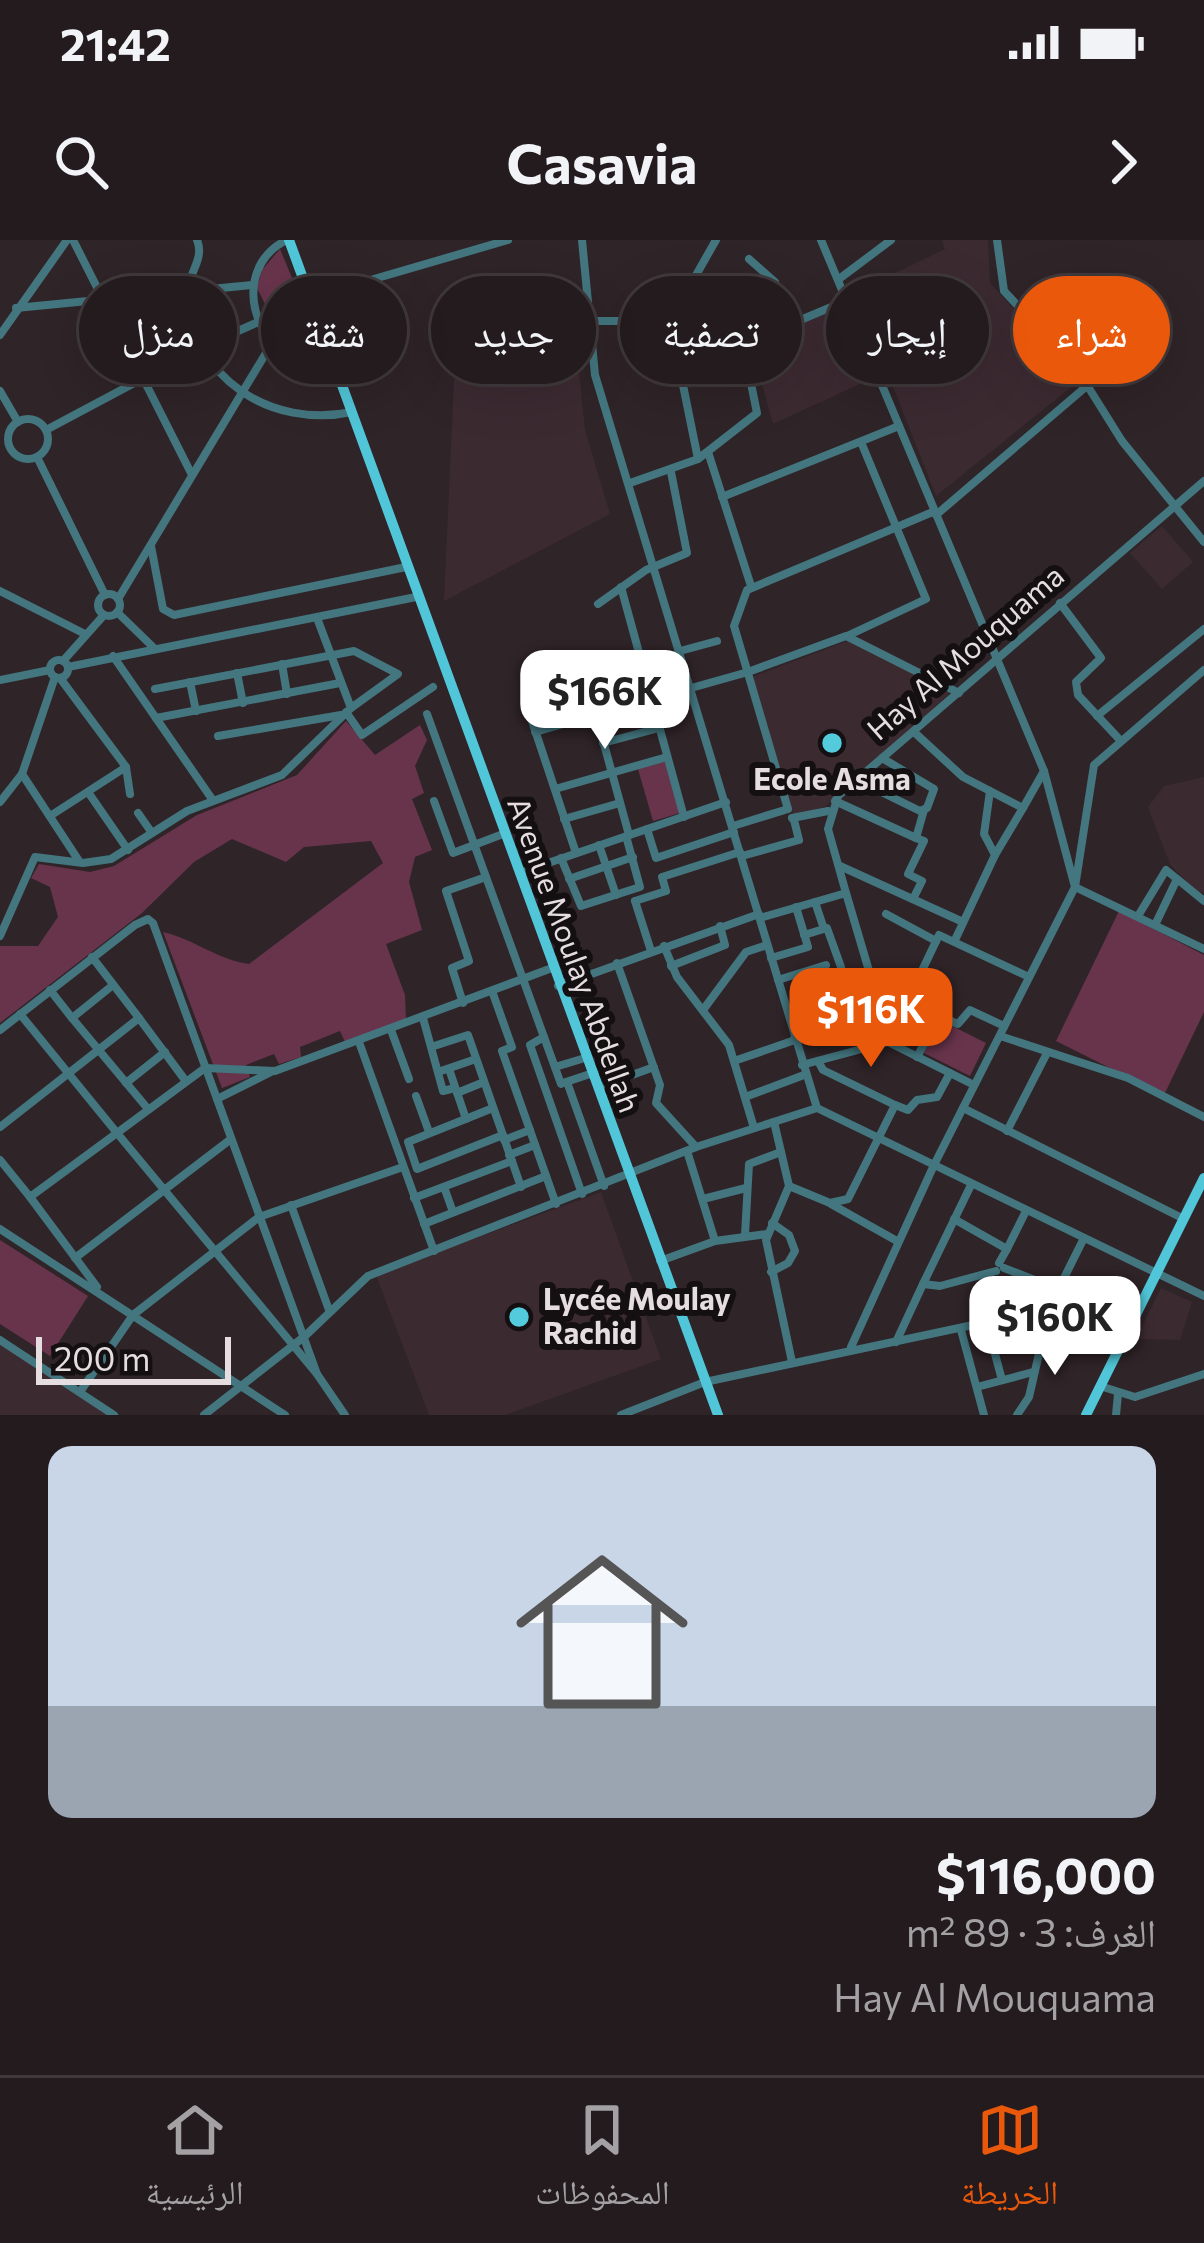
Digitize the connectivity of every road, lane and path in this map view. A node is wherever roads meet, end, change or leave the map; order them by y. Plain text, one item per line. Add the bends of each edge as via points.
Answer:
1 (70, 240) edge
2 (197, 240) edge
3 (288, 240) edge
4 (508, 240) edge
5 (582, 240) edge
6 (716, 240) edge
7 (821, 240) edge
8 (878, 240) edge
9 (891, 240) edge
10 (997, 240) edge
11 (871, 252) junction
12 (749, 259) dead end
13 (92, 276) edge
14 (193, 276) edge
15 (301, 276) edge
16 (387, 276) edge
17 (584, 276) edge
18 (694, 276) edge
19 (768, 276) edge
20 (838, 276) edge
21 (843, 276) edge
22 (252, 285) junction
23 (237, 286) edge
24 (79, 301) edge
25 (16, 308) junction
26 (260, 321) joint
27 (237, 331) edge
28 (0, 335) edge
29 (261, 359) edge
30 (596, 378) edge
31 (134, 384) edge
32 (148, 384) edge
33 (232, 384) edge
34 (342, 384) edge
35 (683, 384) edge
36 (751, 384) edge
37 (883, 384) edge
38 (1088, 385) junction
39 (0, 391) edge
40 (239, 392) junction
41 (352, 412) junction
42 (18, 422) junction
43 (900, 426) junction
44 (46, 430) junction
45 (861, 442) junction
46 (5, 449) edge
47 (708, 452) junction
48 (38, 457) junction
49 (698, 459) junction
50 (671, 472) junction
51 (191, 475) junction
52 (1204, 482) edge
53 (630, 483) junction
54 (722, 497) junction
55 (1177, 504) junction
56 (935, 513) junction
57 (898, 526) junction
58 (1204, 542) edge
59 (151, 546) junction
60 (406, 566) junction
61 (656, 567) junction
62 (751, 586) junction
63 (621, 587) junction
64 (0, 592) edge
65 (105, 596) junction
66 (416, 597) junction
67 (118, 599) junction
68 (1060, 603) junction
69 (598, 604) dead end
70 (118, 612) junction
71 (104, 615) junction
72 (317, 618) junction
73 (1204, 629) edge
74 (85, 634) junction
75 (846, 636) junction
76 (717, 641) dead end
77 (154, 649) junction
78 (680, 651) junction
79 (113, 656) junction
80 (330, 656) junction
81 (65, 664) junction
82 (282, 664) junction
83 (995, 664) junction
84 (1204, 670) edge
85 (748, 672) junction
86 (237, 673) junction
87 (34, 674) junction
88 (55, 675) junction
89 (0, 680) edge
90 (190, 682) junction
91 (340, 682) junction
92 (433, 687) dead end
93 (692, 688) junction
94 (66, 689) junction
95 (154, 689) dead end
96 (49, 693) junction
97 (959, 693) junction
98 (287, 694) junction
99 (651, 699) junction
100 (525, 700) dead end
101 (243, 703) junction
102 (196, 711) junction
103 (346, 712) junction
104 (427, 714) dead end
105 (596, 715) junction
106 (1097, 716) junction
107 (156, 718) junction
108 (659, 728) junction
109 (536, 732) junction
110 (914, 732) junction
111 (218, 736) dead end
112 (1120, 740) junction
113 (604, 743) junction
114 (668, 757) junction
115 (882, 758) junction
116 (126, 767) junction
117 (1044, 771) junction
118 (612, 772) junction
119 (22, 775) junction
120 (857, 779) junction
121 (555, 789) junction
122 (990, 791) junction
123 (88, 792) junction
124 (130, 794) dead end
125 (212, 799) junction
126 (434, 801) dead end
127 (0, 802) edge
128 (726, 802) junction
129 (620, 803) junction
130 (832, 806) junction
131 (1023, 808) junction
132 (788, 809) junction
133 (924, 810) junction
134 (138, 813) dead end
135 (50, 816) junction
136 (684, 817) junction
137 (564, 819) junction
138 (794, 820) junction
139 (647, 829) junction
140 (734, 829) junction
141 (152, 833) junction
142 (503, 834) junction
143 (627, 836) junction
144 (916, 838) junction
145 (476, 844) junction
146 (599, 845) junction
147 (128, 850) junction
148 (576, 853) junction
149 (741, 854) junction
150 (994, 855) junction
151 (633, 857) junction
152 (561, 858) junction
153 (80, 862) junction
154 (606, 866) junction
155 (839, 866) junction
156 (517, 873) junction
157 (487, 876) junction
158 (568, 879) junction
159 (1177, 879) junction
160 (1075, 887) junction
161 (632, 890) junction
162 (846, 892) junction
163 (616, 895) junction
164 (913, 899) junction
165 (635, 901) junction
166 (1204, 901) edge
167 (815, 902) junction
168 (796, 907) junction
169 (886, 914) dead end
170 (759, 916) junction
171 (1138, 917) junction
172 (964, 922) junction
173 (719, 926) junction
174 (1155, 926) junction
175 (824, 929) junction
176 (0, 935) edge
177 (805, 935) junction
178 (956, 940) junction
179 (937, 941) junction
180 (767, 944) junction
181 (725, 945) junction
182 (664, 946) junction
183 (1204, 950) edge
184 (650, 951) junction
185 (92, 957) junction
186 (771, 958) junction
187 (739, 961) junction
188 (617, 963) junction
189 (826, 965) dead end
190 (670, 966) junction
191 (552, 968) junction
192 (1029, 977) junction
193 (524, 979) junction
194 (778, 980) junction
195 (876, 981) junction
196 (113, 985) junction
197 (558, 986) junction
198 (843, 990) junction
199 (50, 991) junction
200 (492, 991) junction
201 (908, 998) junction
202 (463, 1003) junction
203 (703, 1010) junction
204 (20, 1014) junction
205 (73, 1018) junction
206 (139, 1018) junction
207 (423, 1018) junction
208 (0, 1030) edge
209 (391, 1030) junction
210 (1002, 1031) junction
211 (544, 1037) junction
212 (795, 1039) junction
213 (359, 1042) junction
214 (888, 1042) junction
215 (434, 1046) junction
216 (99, 1049) junction
217 (165, 1052) junction
218 (1046, 1055) junction
219 (917, 1057) junction
220 (584, 1058) junction
221 (476, 1059) junction
222 (734, 1061) junction
223 (818, 1061) junction
224 (555, 1067) junction
225 (654, 1067) junction
226 (205, 1069) junction
227 (448, 1069) junction
228 (803, 1070) junction
229 (275, 1071) junction
230 (438, 1072) junction
231 (69, 1073) junction
232 (950, 1073) junction
233 (590, 1074) junction
234 (409, 1079) dead end
235 (184, 1080) junction
236 (126, 1082) junction
237 (484, 1082) junction
238 (564, 1083) junction
239 (974, 1085) junction
240 (596, 1088) junction
241 (546, 1089) junction
242 (456, 1090) junction
243 (416, 1096) dead end
244 (745, 1097) junction
245 (217, 1099) junction
246 (895, 1105) junction
247 (493, 1108) junction
248 (817, 1108) junction
249 (963, 1108) junction
250 (148, 1109) junction
251 (1204, 1117) edge
252 (466, 1119) junction
253 (774, 1122) junction
254 (0, 1127) edge
255 (754, 1128) junction
256 (530, 1130) junction
257 (1007, 1131) junction
258 (429, 1132) junction
259 (117, 1133) junction
260 (880, 1137) junction
261 (504, 1138) junction
262 (231, 1139) junction
263 (535, 1145) junction
264 (691, 1149) junction
265 (782, 1152) junction
266 (510, 1158) junction
267 (0, 1160) edge
268 (934, 1165) junction
269 (417, 1169) junction
270 (405, 1170) junction
271 (546, 1176) junction
272 (628, 1177) junction
273 (1203, 1180) edge
274 (971, 1185) junction
275 (444, 1186) junction
276 (520, 1186) junction
277 (604, 1186) junction
278 (789, 1186) junction
279 (746, 1188) junction
280 (164, 1191) junction
281 (582, 1194) junction
282 (29, 1197) junction
283 (414, 1198) junction
284 (703, 1198) junction
285 (830, 1203) junction
286 (556, 1204) junction
287 (291, 1205) junction
288 (1026, 1211) junction
289 (454, 1212) junction
290 (259, 1217) junction
291 (1182, 1218) junction
292 (954, 1220) junction
293 (772, 1222) junction
294 (424, 1224) junction
295 (0, 1229) edge
296 (767, 1234) junction
297 (745, 1235) junction
298 (1084, 1238) junction
299 (715, 1241) junction
300 (897, 1241) junction
301 (1006, 1249) junction
302 (434, 1251) junction
303 (214, 1253) junction
304 (75, 1258) junction
305 (660, 1261) junction
306 (1000, 1267) junction
307 (771, 1272) junction
308 (1155, 1274) junction
309 (923, 1284) junction
310 (1058, 1290) junction
311 (101, 1293) junction
312 (1204, 1296) edge
313 (1050, 1306) junction
314 (329, 1310) junction
315 (133, 1315) junction
316 (986, 1323) junction
317 (961, 1329) junction
318 (304, 1336) junction
319 (0, 1340) edge
320 (896, 1343) junction
321 (293, 1346) junction
322 (851, 1347) junction
323 (791, 1361) junction
324 (1034, 1372) junction
325 (317, 1374) junction
326 (1204, 1374) edge
327 (1002, 1380) junction
328 (705, 1382) junction
329 (244, 1386) junction
330 (1100, 1386) junction
331 (976, 1387) junction
332 (80, 1392) junction
333 (1118, 1394) junction
334 (1020, 1414) edge
335 (114, 1415) edge
336 (204, 1415) edge
337 (285, 1415) edge
338 (345, 1415) edge
339 (621, 1415) edge
340 (718, 1415) edge
341 (984, 1415) edge
342 (1086, 1415) edge
343 (1117, 1415) edge

1 - 13 street
1 - 25 street
2 - 14 street
3 - 15 main road, Avenue Moulay Abdellah
3 - 22 street via 262,259
4 - 16 street
5 - 17 street
6 - 18 street
7 - 20 street
8 - 11 street
9 - 11 street
10 - 38 street via 1004,290
11 - 21 street
12 - 19 street
22 - 23 street
22 - 26 street
24 - 25 street
25 - 28 street
26 - 27 street
29 - 40 street
30 - 53 street
31 - 44 street
32 - 51 street
33 - 40 street
34 - 41 main road, Avenue Moulay Abdellah
35 - 49 street
36 - 47 street via 757,413
37 - 43 street
38 - 55 street via 1122,441
38 - 56 street
39 - 42 street
40 - 41 street via 286,414
40 - 51 street
41 - 60 main road, Avenue Moulay Abdellah
42 - 44 street via 34,420
42 - 46 street
43 - 45 street
43 - 56 street
44 - 48 street
45 - 54 street
45 - 57 street
46 - 48 street
47 - 49 street
47 - 54 street
48 - 65 street
49 - 50 street
50 - 53 street
50 - 61 street via 687,553
51 - 59 street
52 - 55 street, Hay Al Mouquama
53 - 61 street
54 - 62 street
55 - 58 street
55 - 68 street, Hay Al Mouquama
56 - 57 street
56 - 83 street
57 - 62 street
57 - 75 street via 924,603
59 - 60 street via 164,609 174,615
59 - 67 street
60 - 66 main road, Avenue Moulay Abdellah
61 - 63 street
61 - 78 street
62 - 85 street via 734,626
63 - 69 street
63 - 99 street
64 - 74 street
65 - 67 street
65 - 71 street
66 - 72 street
66 - 142 main road, Avenue Moulay Abdellah
67 - 70 street
68 - 83 street, Hay Al Mouquama
68 - 106 street via 1099,654 1076,688
70 - 71 street
70 - 77 street
71 - 74 street
72 - 77 street
72 - 80 street
73 - 106 street
74 - 81 street
75 - 85 street
75 - 97 street
76 - 78 street
77 - 79 street
78 - 93 street
79 - 81 street
79 - 107 street
80 - 82 street
80 - 91 street
80 - 103 street via 356,652 398,674
81 - 88 street
81 - 88 street via 55,661
82 - 86 street
82 - 98 street
83 - 97 street, Hay Al Mouquama
83 - 117 street
84 - 112 street
85 - 93 street
85 - 132 street
86 - 90 street
86 - 101 street
87 - 88 street
87 - 89 street
87 - 96 street
88 - 94 street
88 - 96 street
90 - 95 street
90 - 102 street
91 - 98 street
91 - 103 street
92 - 103 street via 362,735
93 - 99 street
93 - 128 street
94 - 96 street
94 - 116 street
96 - 119 street
97 - 110 street, Hay Al Mouquama
98 - 101 street
99 - 105 street
99 - 108 street
100 - 109 street
101 - 102 street
102 - 107 street
103 - 111 street
103 - 125 street via 282,775
104 - 145 street
105 - 109 street
105 - 113 street
106 - 112 street
107 - 125 street
108 - 113 street
108 - 114 street
109 - 121 street
110 - 115 street, Hay Al Mouquama
110 - 122 street
112 - 160 street via 1090,775
113 - 118 street
114 - 118 street
114 - 136 street
115 - 120 street, Hay Al Mouquama
115 - 133 street via 934,789
116 - 123 street
116 - 124 street
117 - 131 street
117 - 160 street
118 - 121 street
118 - 129 street
119 - 127 street
119 - 135 street
120 - 130 street, Hay Al Mouquama
120 - 133 street
121 - 137 street
122 - 131 street
122 - 150 street via 984,834
123 - 135 street
123 - 147 street
125 - 141 street
126 - 145 street via 453,853
128 - 136 street
128 - 140 street
129 - 137 street
129 - 143 street
130 - 138 street
130 - 144 street
130 - 155 street via 828,829
131 - 150 street
132 - 138 street
132 - 140 street
133 - 144 street
134 - 141 street
135 - 153 street
136 - 139 street
137 - 148 street
138 - 149 street via 799,840
139 - 140 street via 656,858
139 - 143 street
140 - 149 street
141 - 147 street
142 - 145 street
142 - 156 main road, Avenue Moulay Abdellah
143 - 146 street
143 - 151 street
144 - 164 street via 924,842 908,874 922,881
145 - 157 street
146 - 148 street
146 - 154 street
147 - 153 street
148 - 152 street
149 - 165 street via 662,877 666,891
149 - 170 street
150 - 172 street
151 - 154 street
151 - 161 street via 643,884
152 - 156 street
152 - 158 street
153 - 176 street via 32,860
154 - 158 street
154 - 163 street
155 - 162 street
155 - 164 street
156 - 191 main road, Avenue Moulay Abdellah
157 - 193 street
157 - 202 street via 446,891 470,961 452,968
158 - 163 street via 581,905
159 - 166 street
159 - 171 street via 1160,872
159 - 174 street
160 - 171 street
160 - 192 street
161 - 163 street
161 - 165 street
162 - 167 street
162 - 195 street
164 - 172 street
165 - 184 street
167 - 168 street
167 - 175 street
168 - 170 street
168 - 177 street
169 - 179 street
170 - 173 street
170 - 180 street
171 - 174 street
172 - 178 street
173 - 181 street
173 - 182 street
174 - 183 street
175 - 177 street
175 - 198 street
177 - 186 street via 808,947
178 - 179 street via 944,934
178 - 192 street
179 - 201 street
180 - 186 street
180 - 187 street
181 - 187 street
181 - 190 street
182 - 184 street
182 - 190 street
184 - 188 street
185 - 196 street
185 - 199 street
185 - 226 street via 144,920 153,923
186 - 194 street
187 - 203 street
188 - 197 street
188 - 225 street
189 - 194 street
190 - 203 street
191 - 193 street
191 - 197 main road, Avenue Moulay Abdellah
192 - 210 street
193 - 200 street
193 - 211 street
194 - 212 street
195 - 198 street
195 - 201 street
195 - 214 street
196 - 205 street
196 - 206 street
197 - 220 main road, Avenue Moulay Abdellah
198 - 212 street via 844,1023
199 - 204 street
199 - 205 street
200 - 202 street
200 - 256 street via 512,1047 502,1051
201 - 214 street
202 - 207 street
203 - 222 street
204 - 208 street
204 - 231 street
205 - 216 street
206 - 216 street
206 - 217 street
207 - 209 street
207 - 215 street
209 - 213 street
209 - 234 street
210 - 218 street
210 - 219 street via 970,1010 958,1024 939,1016
210 - 239 street
211 - 224 street
211 - 241 street via 530,1045
212 - 222 street
212 - 228 street
213 - 229 street
213 - 270 street
214 - 219 street
214 - 223 street
215 - 221 street via 467,1035
215 - 230 street
216 - 231 street
216 - 236 street
217 - 235 street
217 - 236 street
218 - 251 street via 1128,1078
218 - 257 street
219 - 232 street
220 - 224 street
220 - 233 main road, Avenue Moulay Abdellah
221 - 227 street
221 - 237 street
222 - 244 street
223 - 228 street
223 - 246 street
224 - 238 street
225 - 240 street
225 - 264 street via 656,1103
226 - 229 street
226 - 235 street
226 - 245 street
227 - 230 street
227 - 242 street
228 - 244 street
228 - 248 street
229 - 245 street
230 - 242 street via 443,1091
231 - 254 street
231 - 259 street
232 - 239 street
232 - 246 street via 937,1097 908,1110
233 - 238 street
233 - 240 main road, Avenue Moulay Abdellah
235 - 250 street
236 - 250 street
237 - 242 street
237 - 247 street
238 - 241 street
238 - 277 street
239 - 249 street
240 - 272 main road, Avenue Moulay Abdellah
241 - 281 street
242 - 252 street
243 - 258 street
244 - 255 street
245 - 262 street
246 - 260 street
247 - 252 street
247 - 261 street
248 - 253 street
248 - 260 street
249 - 257 street
249 - 268 street
250 - 259 street
252 - 258 street
253 - 255 street
253 - 265 street
255 - 264 street
256 - 261 street
256 - 263 street
257 - 291 street
258 - 269 street via 407,1142
259 - 280 street
259 - 282 street
260 - 268 street
260 - 285 street via 848,1199
261 - 266 street
261 - 269 street
262 - 280 street
262 - 290 street
263 - 266 street
263 - 271 street
264 - 272 street
264 - 284 street
265 - 278 street
265 - 279 street via 750,1162
266 - 275 street
266 - 276 street
267 - 282 street
268 - 274 street
268 - 300 street
269 - 270 street
270 - 283 street
270 - 287 street
271 - 276 street
271 - 286 street
272 - 277 street
272 - 305 main road, Avenue Moulay Abdellah
273 - 291 main road
274 - 288 street
274 - 292 street
275 - 283 street
275 - 289 street
276 - 289 street
277 - 281 street
278 - 285 street
278 - 293 street
279 - 284 street
279 - 297 street
280 - 303 street
280 - 304 street
281 - 286 street
282 - 304 street
283 - 294 street
284 - 299 street
285 - 300 street
286 - 302 street
287 - 290 street
287 - 314 street
288 - 298 street
288 - 301 street
289 - 294 street
290 - 303 street
290 - 318 street
291 - 308 main road
292 - 301 street
292 - 309 street
293 - 296 street
293 - 307 street via 795,1251
294 - 302 street
295 - 311 street
296 - 297 street
296 - 307 street
297 - 299 street
298 - 308 street
298 - 310 street
299 - 305 street
300 - 322 street
301 - 306 street
302 - 314 street via 368,1276
303 - 315 street
303 - 321 street
304 - 311 street
305 - 328 main road, Avenue Moulay Abdellah
306 - 309 street
306 - 310 street
307 - 323 street
308 - 312 street
308 - 330 main road
309 - 320 street
310 - 313 street
311 - 315 street
313 - 316 street
313 - 324 street
314 - 318 street
315 - 329 street
315 - 332 street
316 - 317 street
316 - 327 street
317 - 320 street
317 - 331 street
318 - 321 street
318 - 325 street
319 - 332 street
320 - 322 street
321 - 325 street
321 - 329 street
322 - 323 street
323 - 328 street
324 - 327 street
324 - 334 street
325 - 338 street
326 - 333 street via 1145,1395
327 - 331 street
328 - 339 street
328 - 340 main road, Avenue Moulay Abdellah
329 - 336 street
329 - 337 street
330 - 333 street
330 - 342 main road
331 - 341 street
332 - 335 street
333 - 343 street

